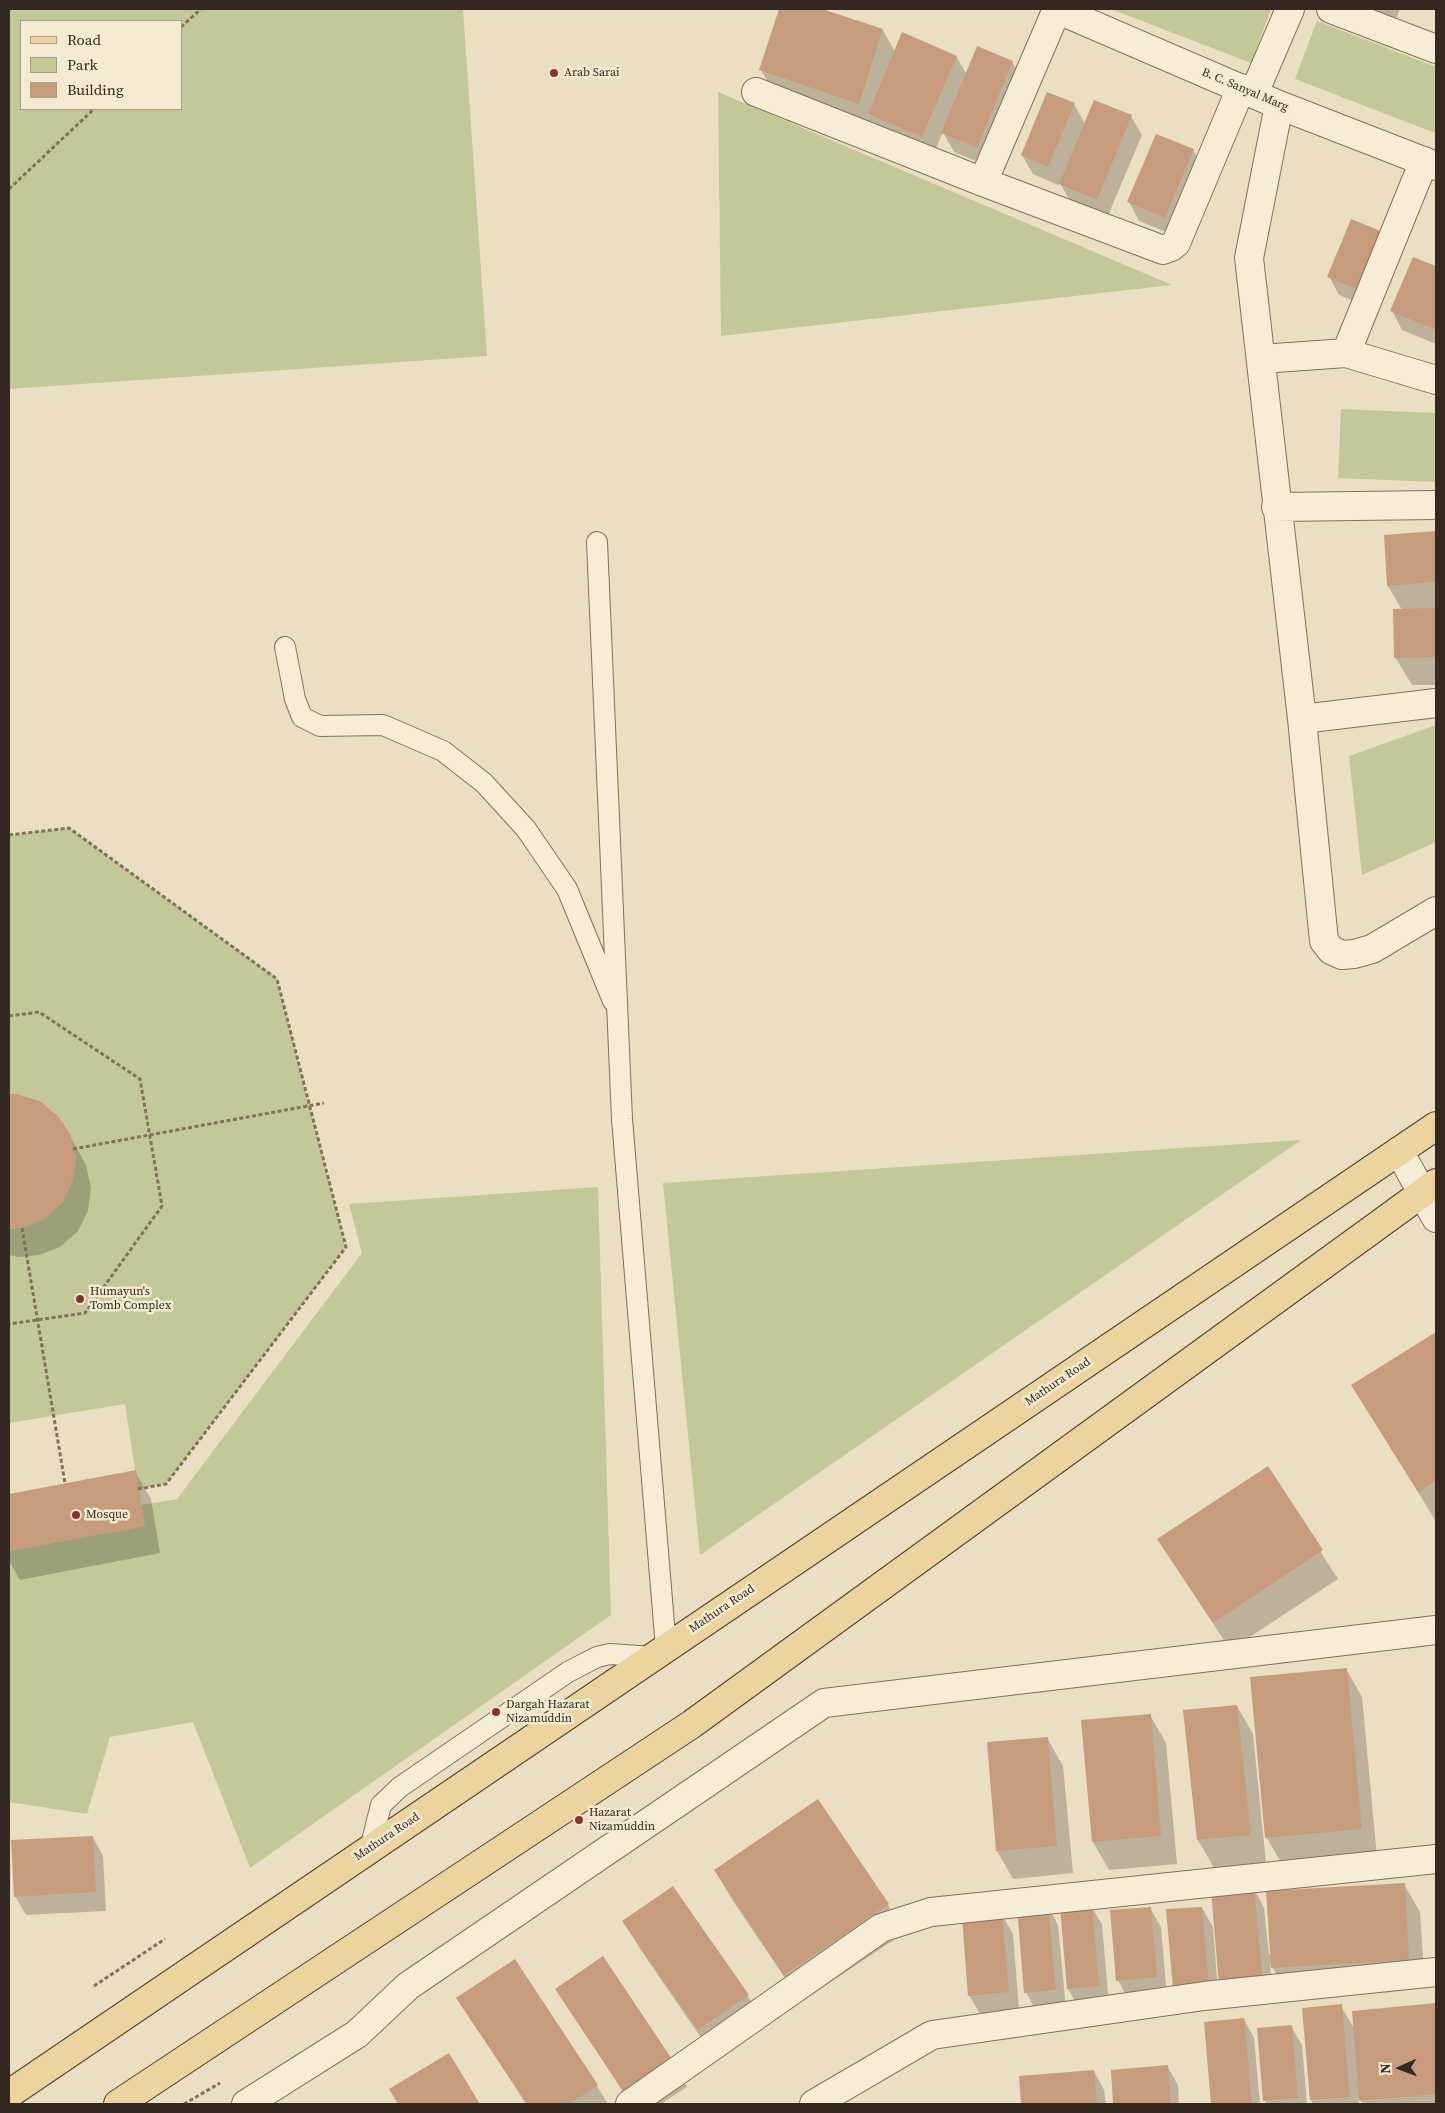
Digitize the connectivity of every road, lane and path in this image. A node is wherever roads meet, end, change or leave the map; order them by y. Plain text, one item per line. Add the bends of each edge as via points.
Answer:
1 (200, 9) edge
2 (1056, 9) edge
3 (1290, 9) edge
4 (1331, 9) edge
5 (1085, 14) edge
6 (182, 26) edge
7 (1436, 49) edge
8 (1248, 91) junction
9 (756, 92) dead end
10 (1278, 105) junction
11 (93, 110) edge
12 (1433, 164) edge
13 (983, 182) junction
14 (9, 189) edge
15 (1346, 353) junction
16 (1261, 359) junction
17 (1436, 380) edge
18 (1436, 505) edge
19 (1276, 507) junction
20 (596, 542) dead end
21 (285, 648) dead end
22 (1436, 703) edge
23 (1302, 719) junction
24 (9, 835) edge
25 (1436, 911) edge
26 (619, 1014) junction
27 (9, 1016) edge
28 (324, 1103) dead end
29 (310, 1106) junction
30 (1436, 1126) edge
31 (150, 1135) junction
32 (73, 1149) dead end
33 (1399, 1151) junction
34 (1429, 1188) edge
35 (1436, 1218) edge
36 (22, 1228) dead end
37 (38, 1320) junction
38 (9, 1324) edge
39 (65, 1484) dead end
40 (138, 1489) dead end
41 (1436, 1630) edge
42 (660, 1652) junction
43 (370, 1849) junction
44 (1436, 1859) edge
45 (165, 1939) dead end
46 (1436, 1972) edge
47 (94, 1986) dead end
48 (213, 2087) dead end
49 (9, 2094) edge
50 (118, 2104) edge
51 (184, 2104) edge
52 (246, 2104) edge
53 (630, 2104) edge
54 (814, 2104) edge

1 - 6 path
2 - 5 street, B. C. Sanyal Marg
2 - 13 street
3 - 8 street
4 - 7 street
5 - 8 street, B. C. Sanyal Marg
8 - 10 street, B. C. Sanyal Marg
8 - 13 street via 1171,248 1154,248
9 - 13 street
10 - 12 street, B. C. Sanyal Marg
10 - 16 street via 1249,258
11 - 14 path
12 - 15 street
15 - 16 street
15 - 17 street
16 - 19 street
18 - 19 street
19 - 23 street
20 - 26 lane
21 - 26 lane via 302,717 320,726 383,726 443,751 484,783 526,829 567,889
22 - 23 street
23 - 25 street via 1324,941 1331,950 1342,955 1354,954 1372,949
24 - 29 path via 69,828 277,979
26 - 42 lane via 622,1119
27 - 31 path via 40,1012 140,1079
28 - 29 path
29 - 31 path
29 - 40 path via 346,1247 166,1484
30 - 33 main road, Mathura Road
31 - 32 path
31 - 37 path via 162,1206 85,1313
33 - 34 street
33 - 42 main road, Mathura Road
34 - 35 street
34 - 50 main road via 692,1724
36 - 37 path
37 - 38 path
37 - 39 path
41 - 52 street via 824,1703 408,1986 357,2034
42 - 43 main road, Mathura Road
42 - 43 lane via 610,1654 568,1672 400,1787 381,1805
43 - 49 main road, Mathura Road
44 - 53 street via 930,1912 881,1928
45 - 47 path
46 - 54 street via 1204,1996 932,2035
48 - 51 path

